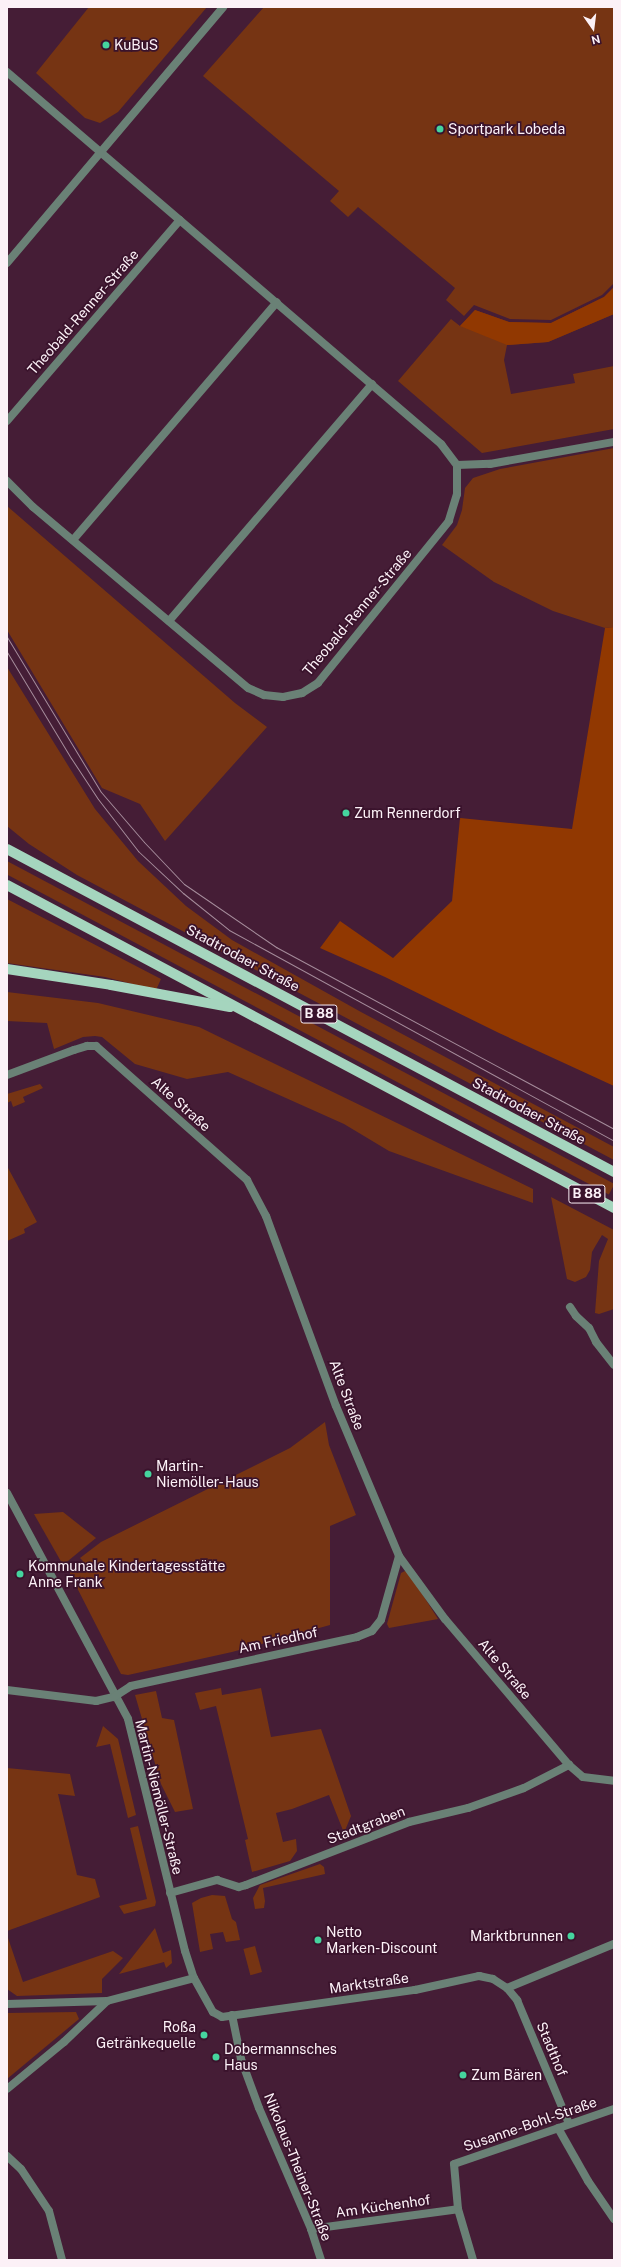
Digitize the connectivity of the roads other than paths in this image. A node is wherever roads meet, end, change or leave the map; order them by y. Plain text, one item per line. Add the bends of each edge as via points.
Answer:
1 (223, 7) edge
2 (7, 72) edge
3 (101, 152) junction
4 (180, 220) junction
5 (7, 263) edge
6 (277, 302) junction
7 (372, 384) junction
8 (7, 421) edge
9 (614, 442) edge
10 (457, 465) junction
11 (7, 481) edge
12 (72, 540) junction
13 (170, 621) junction
14 (7, 849) edge
15 (7, 885) edge
16 (7, 969) edge
17 (242, 1010) junction
18 (7, 1075) edge
19 (614, 1172) edge
20 (614, 1208) edge
21 (570, 1307) dead end
22 (614, 1365) edge
23 (7, 1493) edge
24 (399, 1556) junction
25 (7, 1690) edge
26 (114, 1697) junction
27 (569, 1765) junction
28 (614, 1781) edge
29 (170, 1893) junction
30 (614, 1944) edge
31 (194, 1978) junction
32 (506, 1988) junction
33 (106, 2001) junction
34 (7, 2004) edge
35 (232, 2015) junction
36 (7, 2089) edge
37 (614, 2109) edge
38 (569, 2124) junction
39 (558, 2128) junction
40 (7, 2156) edge
41 (458, 2209) junction
42 (614, 2219) edge
43 (311, 2229) junction
44 (62, 2260) edge
45 (321, 2260) edge
46 (473, 2260) edge

1 - 3 street
2 - 3 street
3 - 4 street
3 - 5 street
4 - 6 street
4 - 8 street, Theobald-Renner-Straße
6 - 7 street
6 - 12 street
7 - 10 street via 441,444
7 - 13 street
9 - 10 street via 497,463
10 - 13 street, Theobald-Renner-Straße via 457,494 449,521 318,683 302,693 283,698 264,695 248,688
11 - 12 street, Theobald-Renner-Straße
12 - 13 street, Theobald-Renner-Straße
14 - 19 main road, Stadtrodaer Straße / B 88
15 - 17 main road, B 88
16 - 17 main road via 111,985
17 - 20 main road, B 88
18 - 24 street, Alte Straße via 74,1050 96,1046 247,1180 266,1216 336,1406
21 - 22 street
23 - 26 street, Martin-Niemöller-Straße
24 - 26 street, Am Friedhof via 381,1620 372,1632 131,1686
24 - 27 street, Alte Straße via 445,1619
25 - 26 street via 96,1701
26 - 29 street, Martin-Niemöller-Straße via 128,1719
27 - 28 street, Alte Straße via 583,1777
27 - 29 street, Stadtgraben via 524,1788 468,1808 409,1822 246,1886 239,1887 217,1880
29 - 31 street, Martin-Niemöller-Straße
30 - 32 street
31 - 33 street
31 - 35 street, Martin-Niemöller-Straße via 213,2012 222,2017
32 - 35 street, Marktstraße via 493,1979 478,1976 415,1990
32 - 38 street, Stadthof via 517,2000
33 - 34 street
33 - 36 street via 64,2042
35 - 43 street, Nikolaus-Theiner-Straße via 241,2059
37 - 38 street, Susanne-Bohl-Straße
38 - 39 street, Susanne-Bohl-Straße
39 - 41 street, Susanne-Bohl-Straße via 454,2164
39 - 42 street via 588,2181
40 - 44 street via 21,2169 49,2211
41 - 43 street, Am Küchenhof
41 - 46 street
43 - 45 street, Nikolaus-Theiner-Straße

